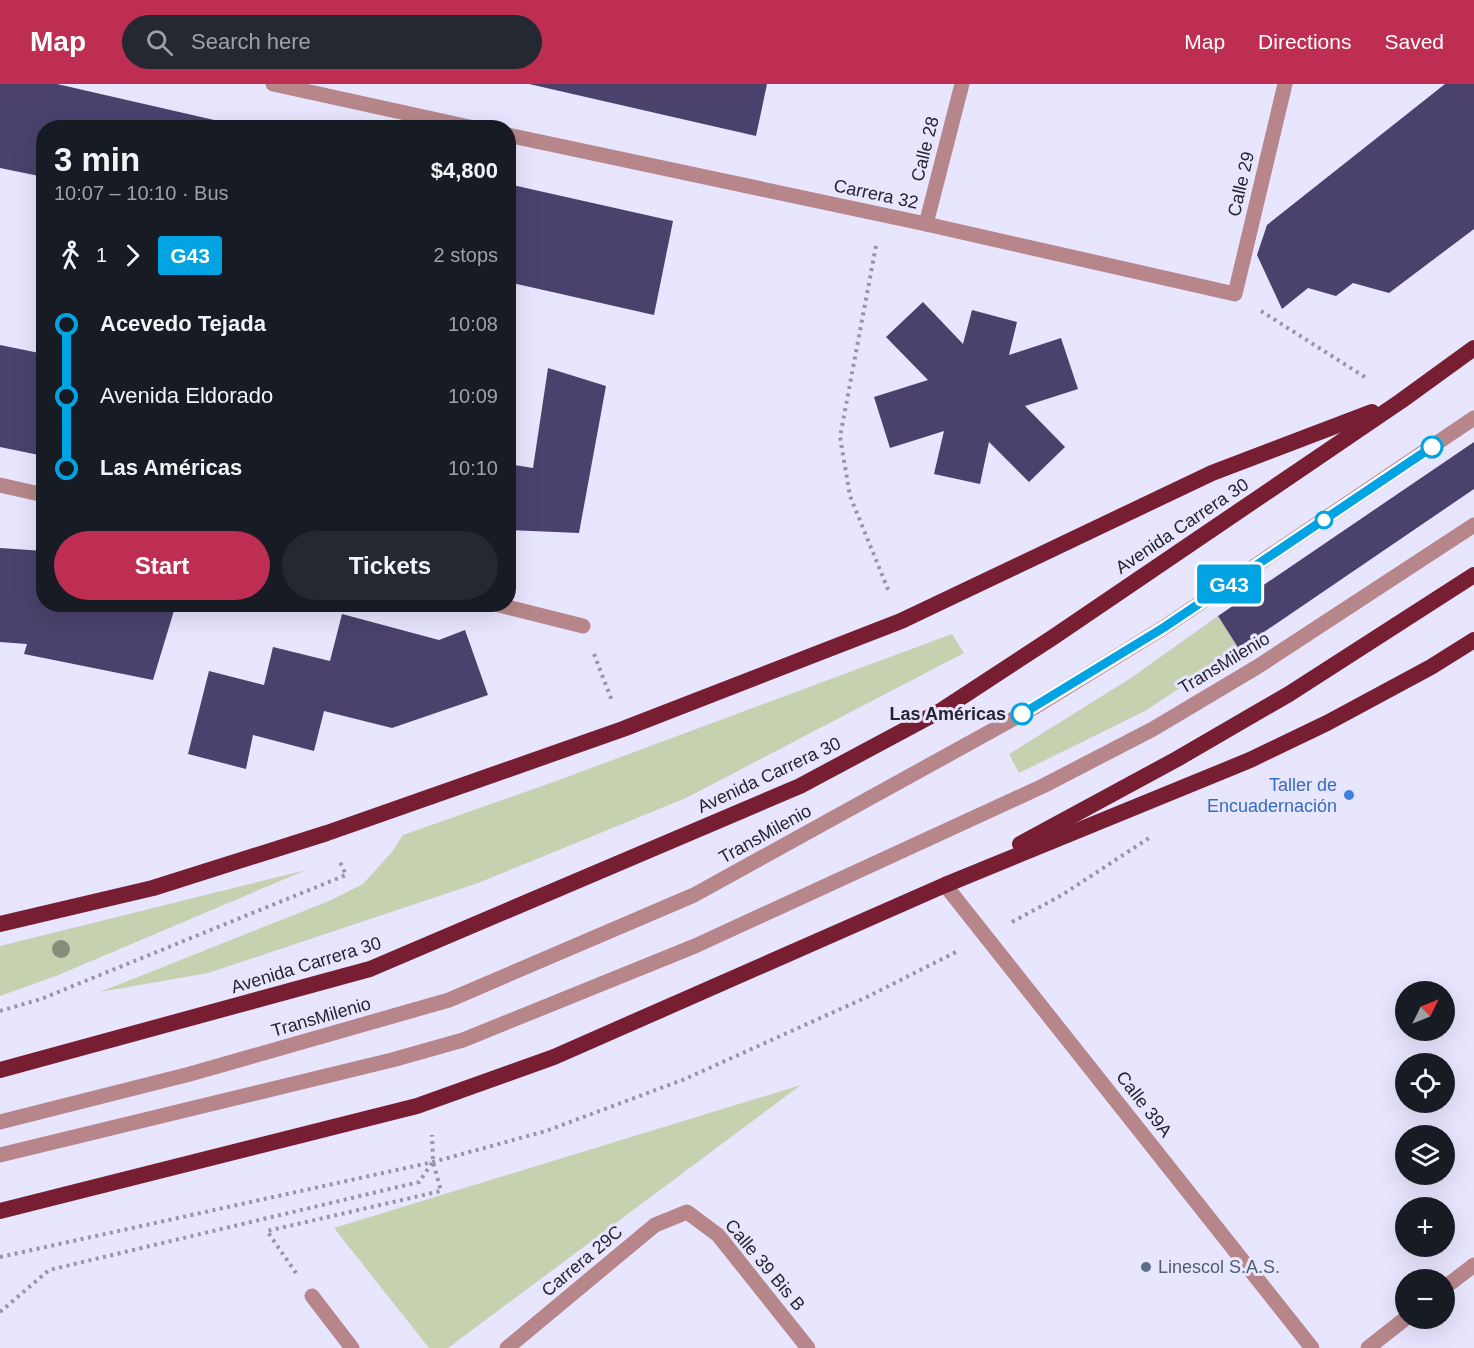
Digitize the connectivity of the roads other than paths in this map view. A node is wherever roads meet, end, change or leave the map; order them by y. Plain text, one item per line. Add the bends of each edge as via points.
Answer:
1 (273, 84) edge
2 (962, 84) edge
3 (1285, 84) edge
4 (437, 120) edge
5 (516, 137) edge
6 (926, 224) junction
7 (1235, 294) joint
8 (1474, 348) edge
9 (1401, 400) junction
10 (1474, 418) edge
11 (0, 485) edge
12 (36, 493) edge
13 (1474, 525) edge
14 (1474, 575) edge
15 (516, 609) edge
16 (583, 626) road end
17 (1474, 640) edge
18 (945, 885) junction
19 (0, 924) edge
20 (0, 1070) edge
21 (0, 1122) edge
22 (0, 1155) edge
23 (0, 1211) edge
24 (687, 1212) joint
25 (1474, 1265) edge
26 (1455, 1280) edge
27 (312, 1296) road end
28 (1395, 1327) edge
29 (352, 1348) edge
30 (507, 1348) edge
31 (808, 1348) edge
32 (1312, 1348) edge
33 (1368, 1348) edge

1 - 4 street
2 - 6 street, Calle 28
3 - 7 street, Calle 29
5 - 6 street, Carrera 32
6 - 7 street, Carrera 32
8 - 9 highway, Avenida Carrera 30
9 - 19 highway via 1212,473 901,621 623,729 327,833 153,888
9 - 20 highway, Avenida Carrera 30 via 942,710 800,786 370,969
10 - 21 street, TransMilenio via 1143,641 1033,708 694,896 449,1000 190,1074
11 - 12 street
13 - 22 street, TransMilenio via 1257,667 1153,729 1043,786 695,946 463,1040
14 - 18 highway via 1290,694
15 - 16 street
17 - 18 highway via 1327,723 1250,760
18 - 23 highway via 554,1057 417,1106
18 - 32 street, Calle 39A
24 - 30 street, Carrera 29C via 655,1225
24 - 31 street, Calle 39 Bis B via 718,1235
25 - 26 street
27 - 29 street
28 - 33 street

